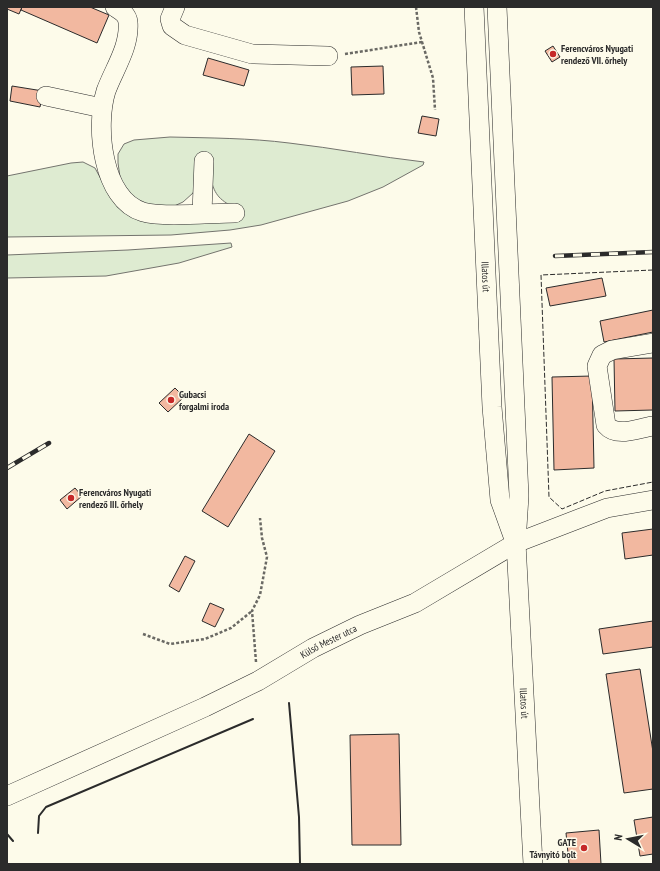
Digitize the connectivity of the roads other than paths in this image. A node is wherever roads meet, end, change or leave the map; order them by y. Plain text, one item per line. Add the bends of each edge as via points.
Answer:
1 (115, 7) edge
2 (174, 7) edge
3 (474, 7) edge
4 (497, 7) edge
5 (328, 56) road end
6 (46, 96) dead end
7 (102, 108) junction
8 (204, 161) dead end
9 (202, 213) junction
10 (235, 213) dead end
11 (653, 343) edge
12 (653, 426) edge
13 (653, 500) edge
14 (516, 543) junction
15 (7, 796) edge
16 (533, 864) edge

1 - 7 street via 123,12 128,20 128,35
2 - 5 street via 170,19 172,26 185,35 252,54
3 - 14 street, Illatos út via 492,407 500,500
4 - 14 street, Illatos út via 520,496
6 - 7 street
7 - 9 street via 100,123 109,173 115,188 132,208 158,215
8 - 9 street
9 - 10 street
11 - 12 street via 612,350 602,355 597,366 606,425 610,430 618,432
13 - 14 street, Külső Mester utca via 607,508
14 - 15 street, Külső Mester utca via 415,603 360,625 313,648 258,681 205,707
14 - 16 street, Illatos út

